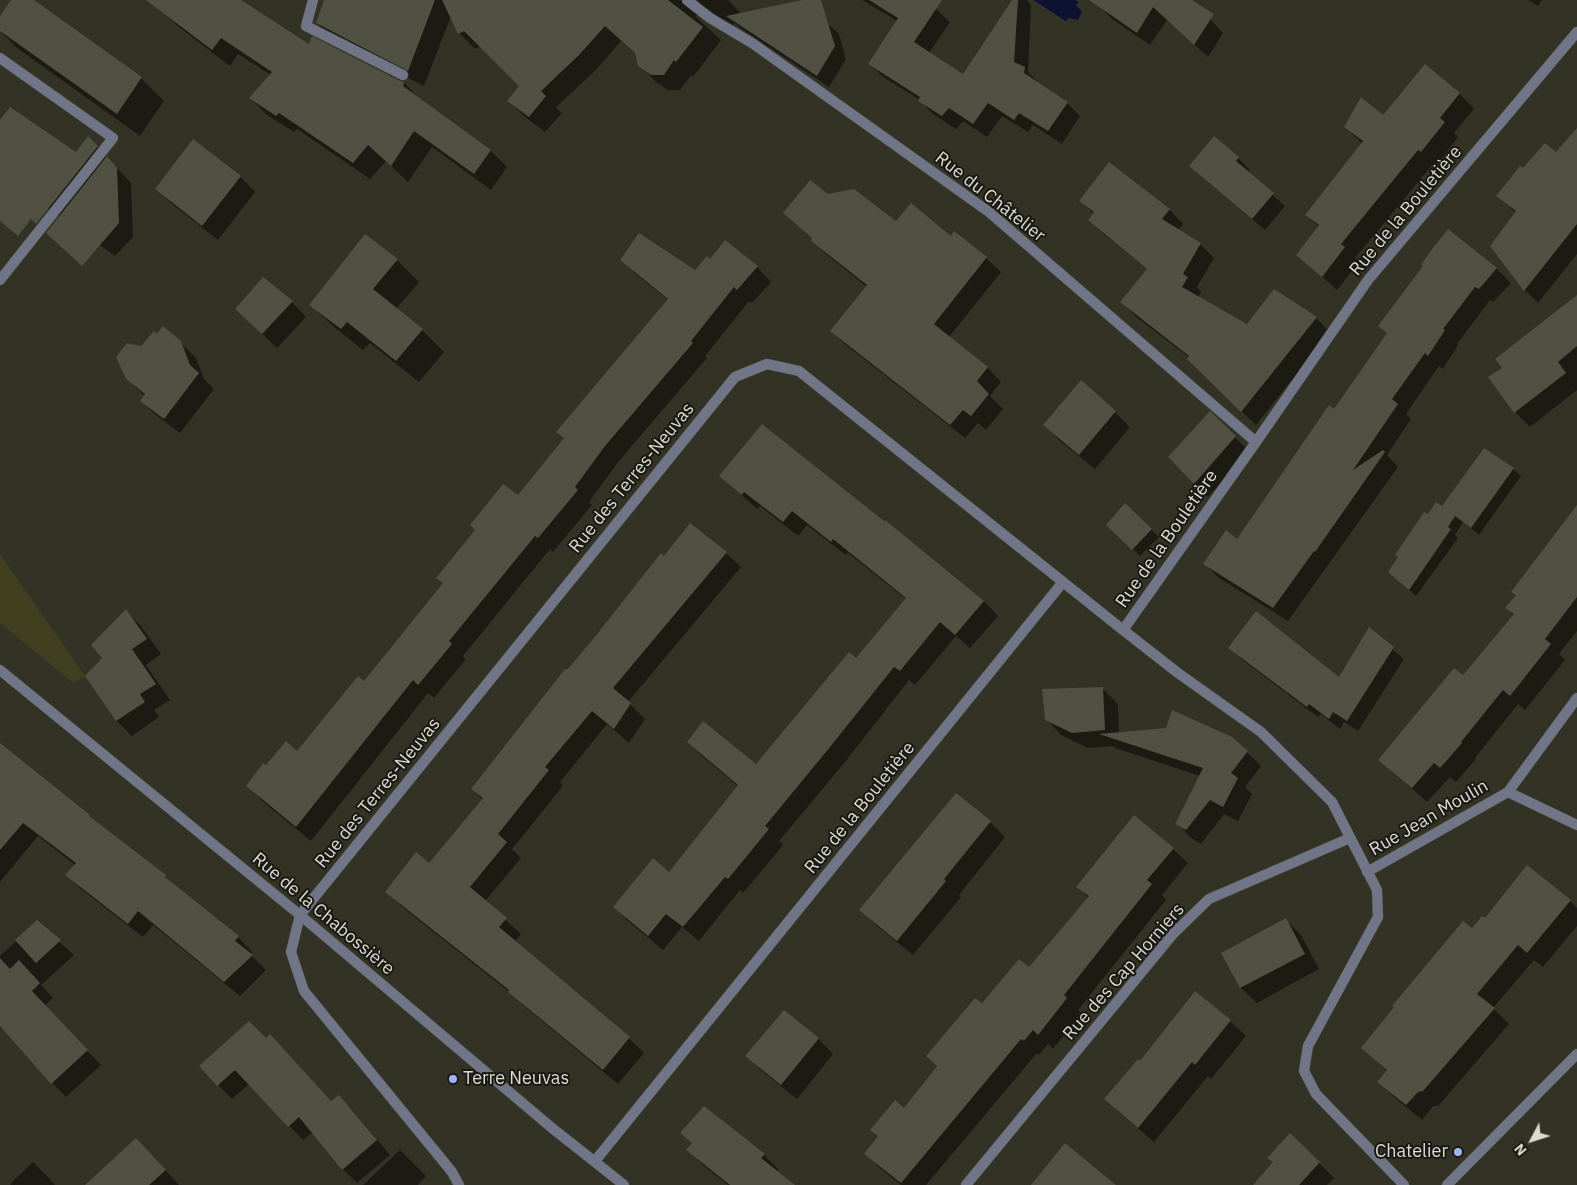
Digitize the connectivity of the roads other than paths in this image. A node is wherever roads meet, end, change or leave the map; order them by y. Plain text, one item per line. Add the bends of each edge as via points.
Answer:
1 (313, 0) edge
2 (687, 0) edge
3 (1577, 32) edge
4 (0, 58) edge
5 (403, 75) dead end
6 (0, 280) edge
7 (1256, 442) junction
8 (1063, 582) junction
9 (1123, 630) junction
10 (0, 670) edge
11 (1577, 698) edge
12 (1508, 792) junction
13 (1577, 825) edge
14 (1350, 838) junction
15 (1367, 872) junction
16 (300, 915) junction
17 (1577, 1054) edge
18 (595, 1161) junction
19 (458, 1185) edge
20 (624, 1185) edge
21 (966, 1185) edge
22 (1404, 1185) edge
23 (1447, 1185) edge

1 - 5 street via 306,26
2 - 7 street, Rue du Châtelier via 989,212
3 - 7 street, Rue de la Bouletière via 1368,280
4 - 6 street via 113,138
7 - 9 street, Rue de la Bouletière
8 - 9 street, Rue de la Bouletière
8 - 16 street, Rue des Terres-Neuvas via 800,371 767,364 735,377
8 - 18 street, Rue de la Bouletière
9 - 14 street via 1261,732 1332,802
10 - 16 street, Rue de la Chabossière
11 - 12 street, Rue Jean Moulin
12 - 13 street, Rue Jean Moulin
12 - 15 street, Rue Jean Moulin
14 - 15 street
14 - 21 street, Rue des Cap Horniers via 1209,899 1173,934
15 - 22 street via 1378,890 1378,916 1308,1046 1304,1071 1316,1094
16 - 18 street, Rue de la Chabossière
16 - 19 street via 291,952 304,991 452,1172
17 - 23 street
18 - 20 street, Rue de la Chabossière

